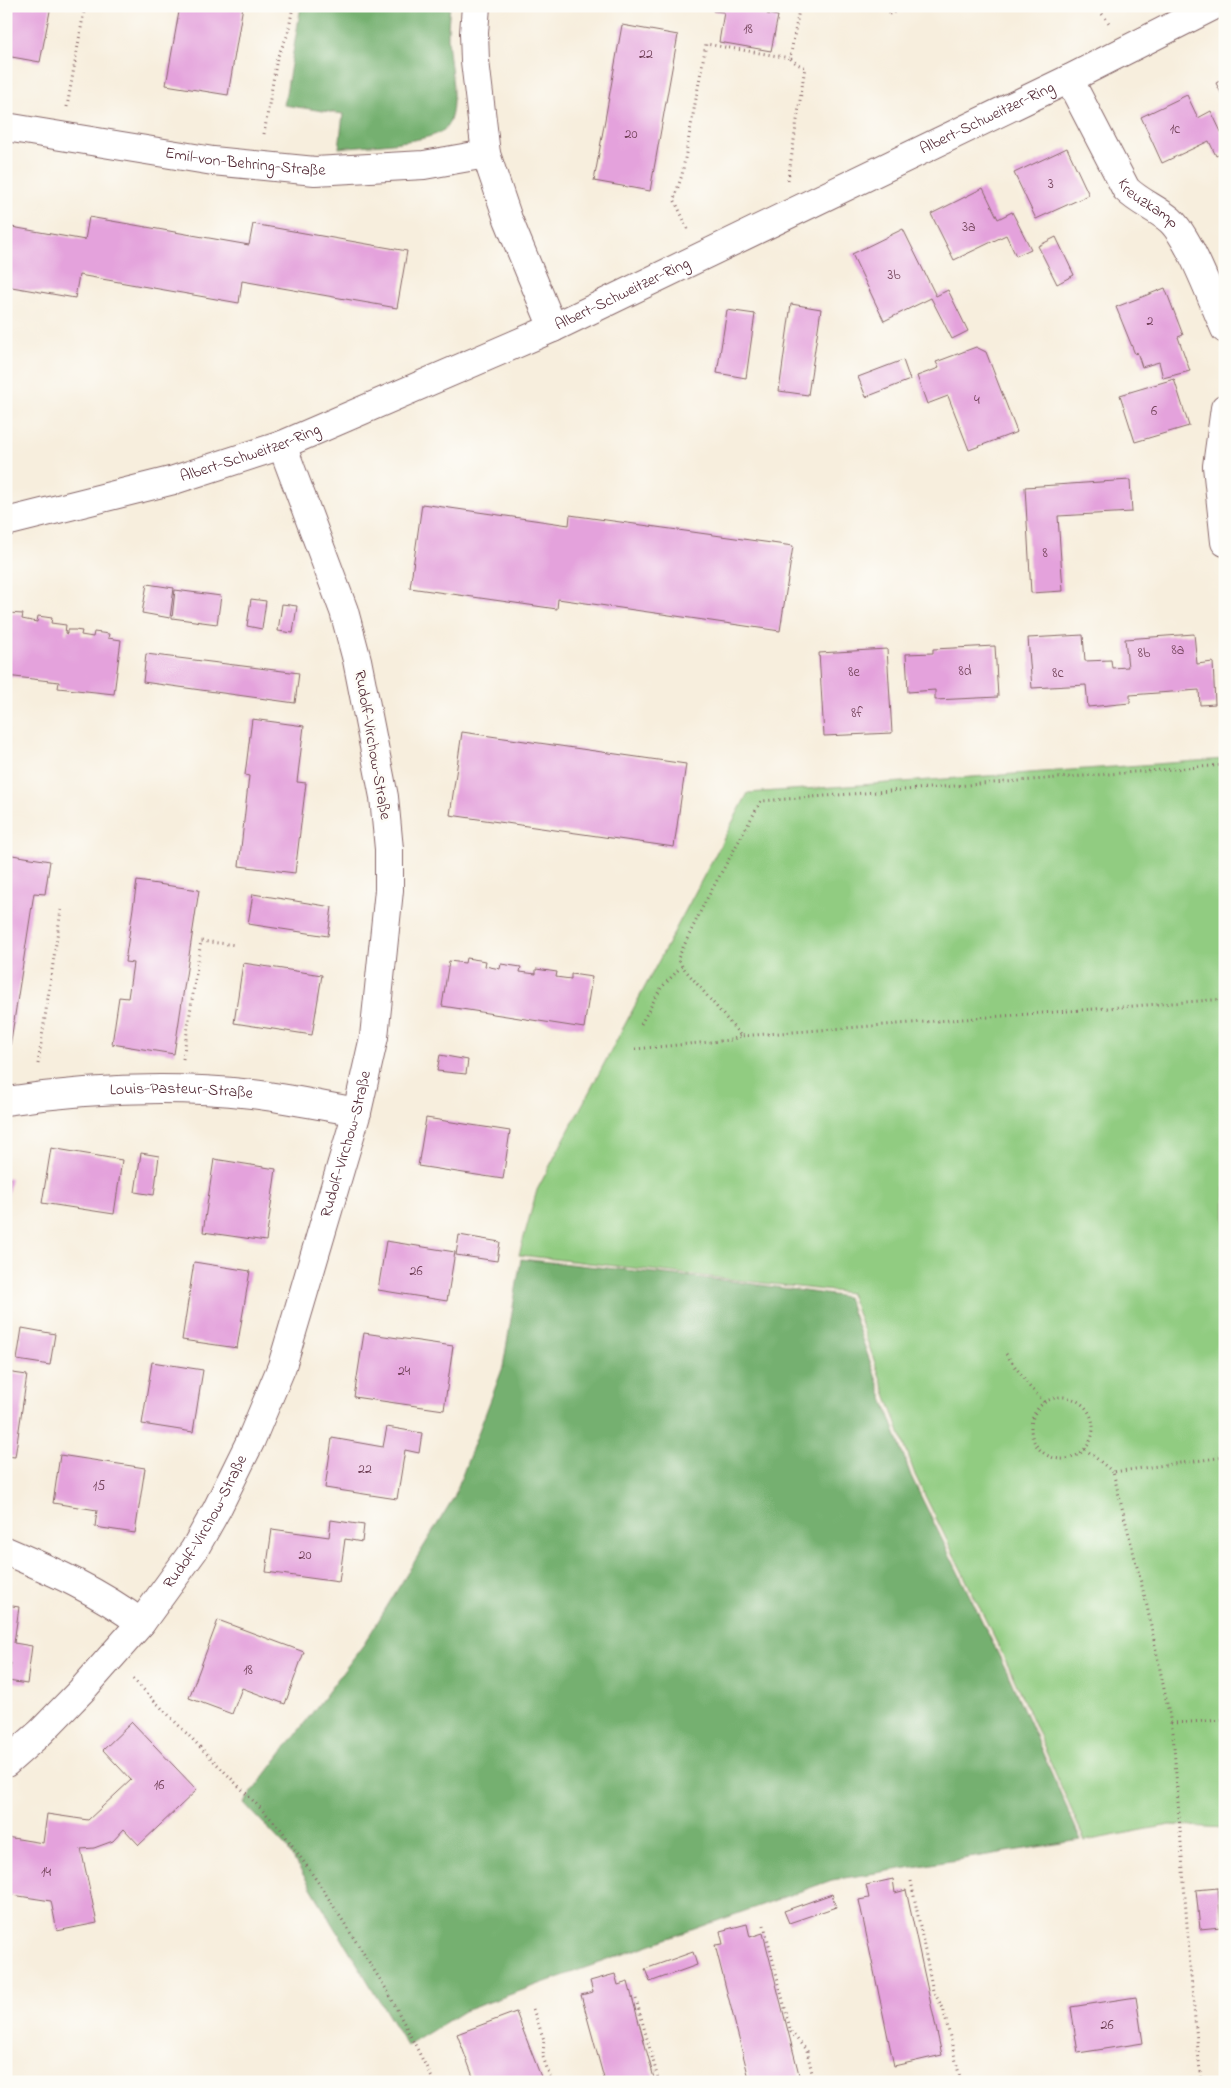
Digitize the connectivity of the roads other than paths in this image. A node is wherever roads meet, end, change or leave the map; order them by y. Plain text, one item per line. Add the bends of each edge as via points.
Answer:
1 (476, 6) edge
2 (1213, 6) edge
3 (1069, 80) junction
4 (6, 127) edge
5 (486, 154) junction
6 (553, 328) junction
7 (1225, 329) edge
8 (1225, 408) edge
9 (282, 446) junction
10 (6, 522) edge
11 (1225, 542) edge
12 (6, 1101) edge
13 (357, 1112) junction
14 (6, 1551) edge
15 (141, 1623) junction
16 (6, 1763) edge

1 - 5 street via 475,61
2 - 3 street, Albert-Schweitzer-Ring
3 - 6 street, Albert-Schweitzer-Ring
3 - 7 street, Kreuzkamp via 1126,189 1170,220 1182,235
4 - 5 street, Emil-von-Behring-Straße via 258,166 315,171 424,165
5 - 6 street via 508,219
6 - 9 street, Albert-Schweitzer-Ring
8 - 11 street via 1217,466
9 - 10 street, Albert-Schweitzer-Ring via 174,480
9 - 13 street, Rudolf-Virchow-Straße via 344,612 357,660 384,797 389,849 385,940 374,1037
12 - 13 street, Louis-Pasteur-Straße via 110,1090 179,1089 253,1094
13 - 15 street, Rudolf-Virchow-Straße via 302,1302 269,1400 218,1509 194,1550
14 - 15 street via 76,1582
15 - 16 street, Rudolf-Virchow-Straße via 48,1725

